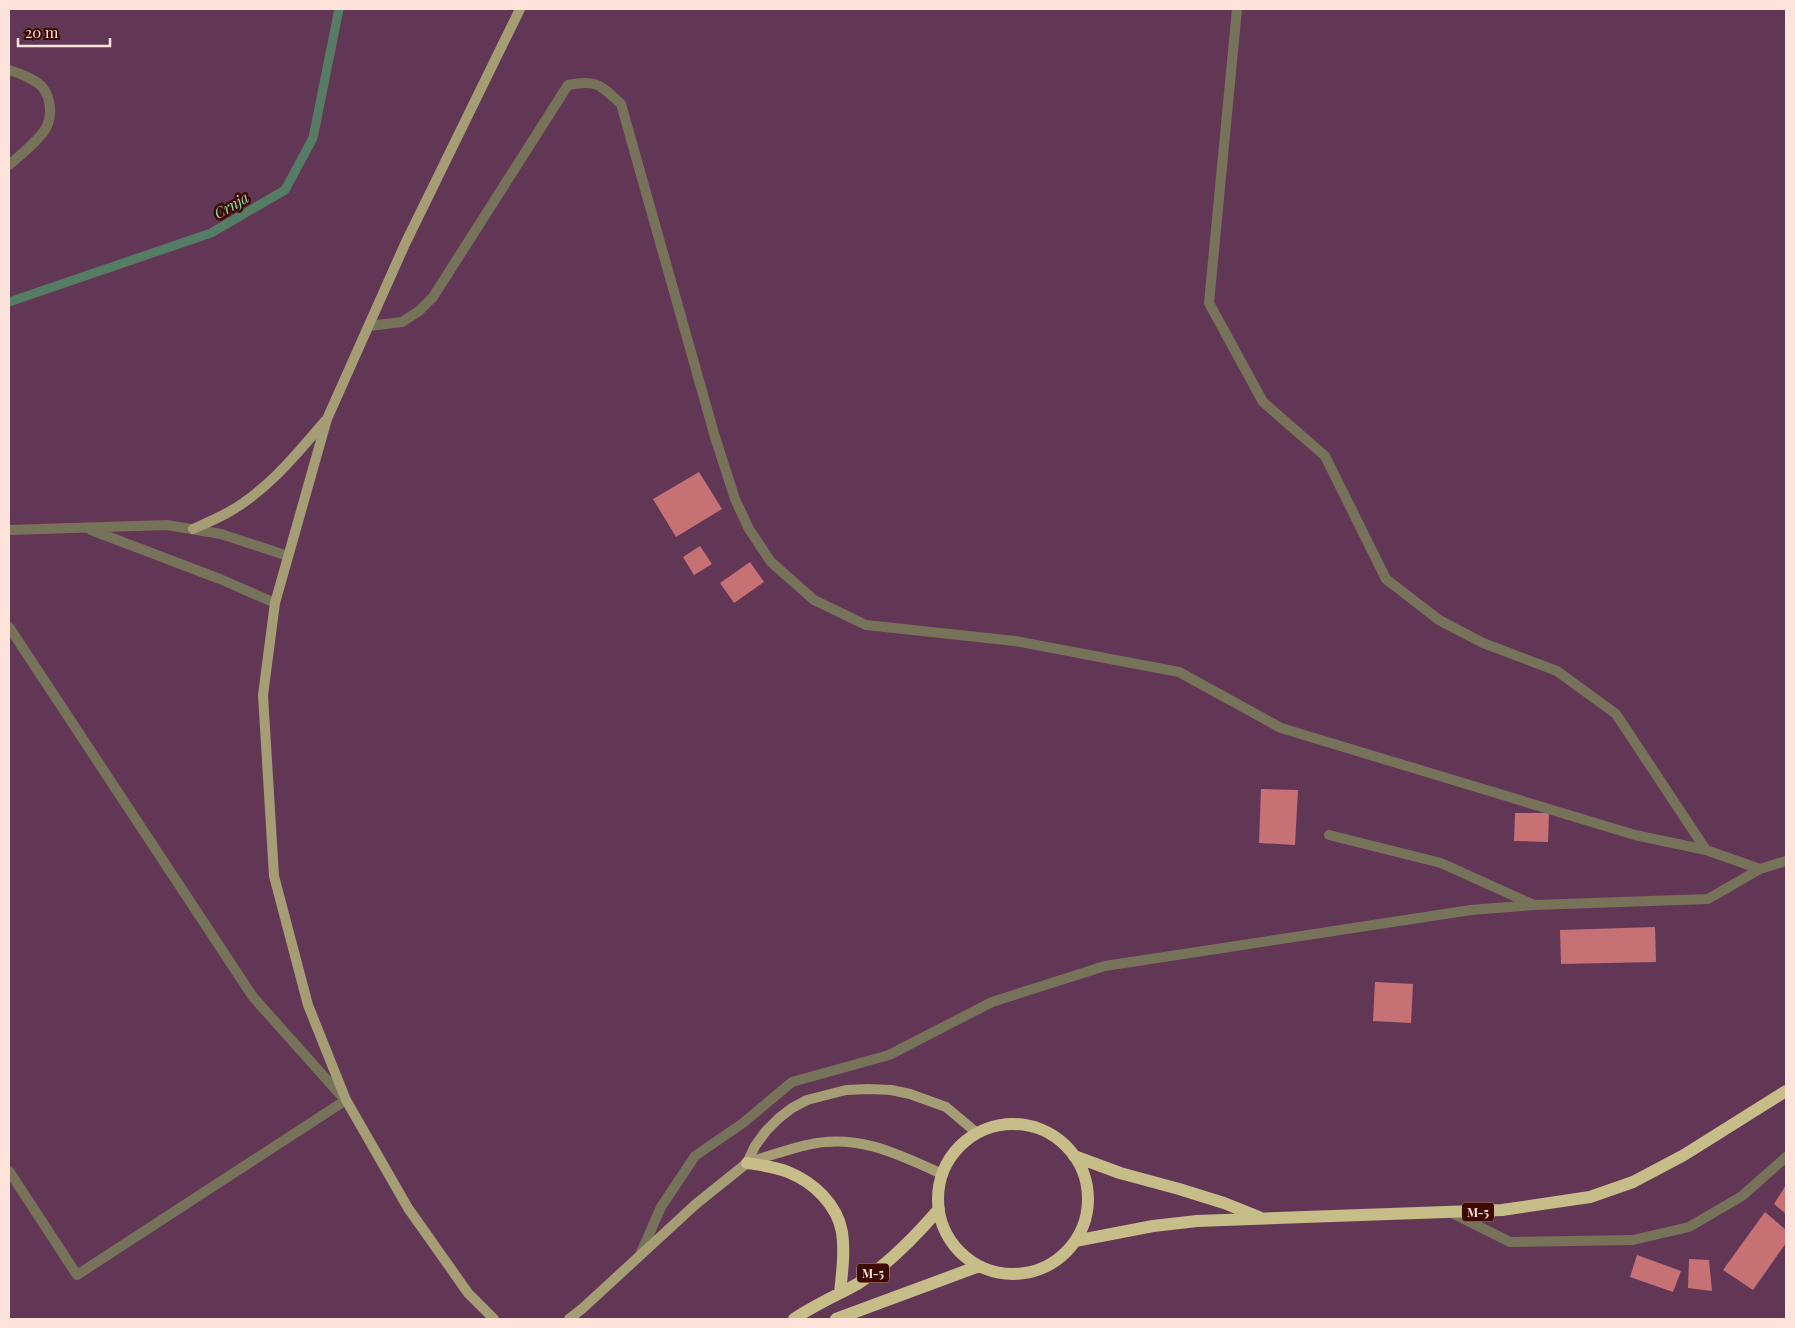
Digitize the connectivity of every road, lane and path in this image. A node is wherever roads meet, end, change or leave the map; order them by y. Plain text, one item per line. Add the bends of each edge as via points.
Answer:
1 (520, 9) edge
2 (1237, 9) edge
3 (9, 70) edge
4 (9, 165) edge
5 (369, 326) junction
6 (327, 418) junction
7 (85, 528) junction
8 (192, 529) junction
9 (9, 530) edge
10 (288, 556) junction
11 (275, 602) junction
12 (9, 627) edge
13 (1329, 835) dead end
14 (1706, 850) junction
15 (1786, 861) edge
16 (1760, 869) junction
17 (1534, 905) junction
18 (1786, 1091) edge
19 (346, 1100) junction
20 (977, 1134) junction
21 (1074, 1156) junction
22 (1786, 1157) edge
23 (747, 1162) junction
24 (9, 1171) edge
25 (942, 1174) junction
26 (939, 1209) junction
27 (1452, 1213) junction
28 (1264, 1218) junction
29 (1075, 1241) junction
30 (640, 1256) junction
31 (979, 1266) junction
32 (840, 1293) junction
33 (494, 1319) edge
34 (569, 1319) edge
35 (794, 1319) edge
36 (836, 1319) edge

1 - 5 main road via 405,244
2 - 14 street via 1209,303 1263,402 1325,456 1386,579 1439,620 1483,643 1557,671 1616,714
3 - 4 street via 43,88 51,109 47,127
5 - 6 main road
5 - 14 street via 402,322 433,297 568,85 585,82 600,85 622,104 715,437 736,499 749,529 772,562 814,600 866,625 1015,642 1179,672 1281,728 1636,834
6 - 8 main road via 291,462 257,493 228,513
6 - 10 main road
7 - 8 street via 167,525
7 - 9 street
7 - 11 street
8 - 10 street via 221,534
10 - 11 main road
11 - 19 main road via 263,695 274,876 308,1005
12 - 19 street via 253,997
13 - 17 street via 1441,863
14 - 16 street
15 - 16 street
16 - 17 street via 1708,899
17 - 30 street via 1471,910 1105,966 992,1002 890,1055 792,1082 695,1156 661,1207
18 - 27 main road, M-5 via 1684,1155 1633,1182 1581,1198 1502,1210
19 - 24 street via 77,1275
19 - 33 main road via 408,1208 468,1293
20 - 21 main road, M-5 via 1012,1124 1030,1126 1062,1142
20 - 23 main road via 946,1107 928,1100 891,1090 846,1090 808,1100 778,1118 755,1146
20 - 25 main road, M-5 via 951,1157
21 - 28 main road, M-5
21 - 29 main road, M-5 via 1088,1190 1084,1225
22 - 27 street via 1742,1196 1689,1227 1633,1240 1510,1242
23 - 25 main road via 807,1145 842,1141 876,1146
23 - 30 main road
23 - 32 main road via 786,1171 808,1181 830,1204 842,1230 844,1259
25 - 26 main road, M-5 via 938,1191
26 - 31 main road, M-5 via 943,1227 952,1243
26 - 32 main road, M-5 via 896,1255
27 - 28 main road, M-5
28 - 29 main road, M-5 via 1153,1226
29 - 31 main road, M-5 via 1049,1266 1032,1272 996,1272
30 - 34 main road
31 - 36 main road, M-5
32 - 35 main road, M-5

